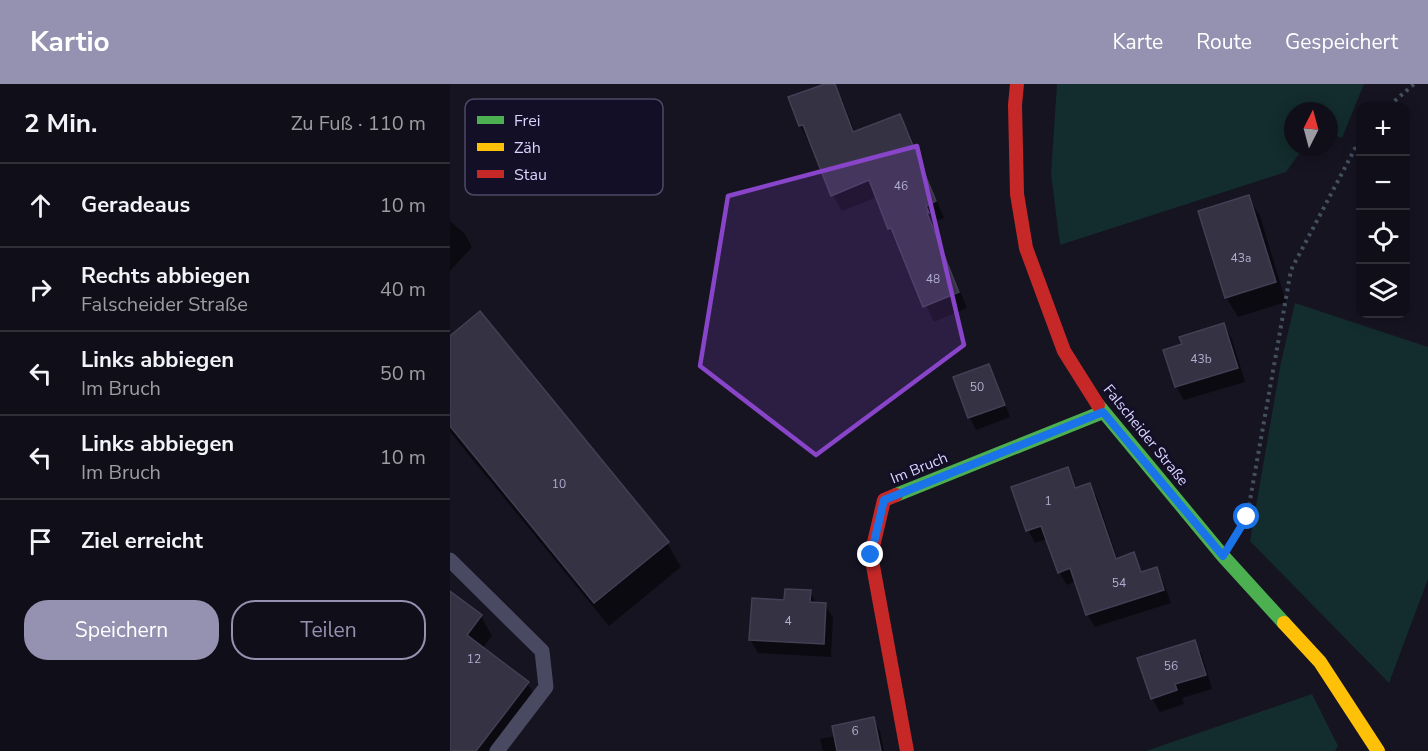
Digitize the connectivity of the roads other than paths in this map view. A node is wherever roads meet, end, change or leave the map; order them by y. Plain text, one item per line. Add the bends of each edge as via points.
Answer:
1 (1017, 84) edge
2 (1103, 412) junction
3 (450, 560) edge
4 (497, 751) edge
5 (907, 751) edge
6 (1378, 751) edge

1 - 2 street, Falscheider Straße via 1017,194 1026,248 1064,351
2 - 5 street, Im Bruch via 884,500 871,555
2 - 6 street, Falscheider Straße via 1223,556 1320,662
3 - 4 lane via 542,651 546,687

